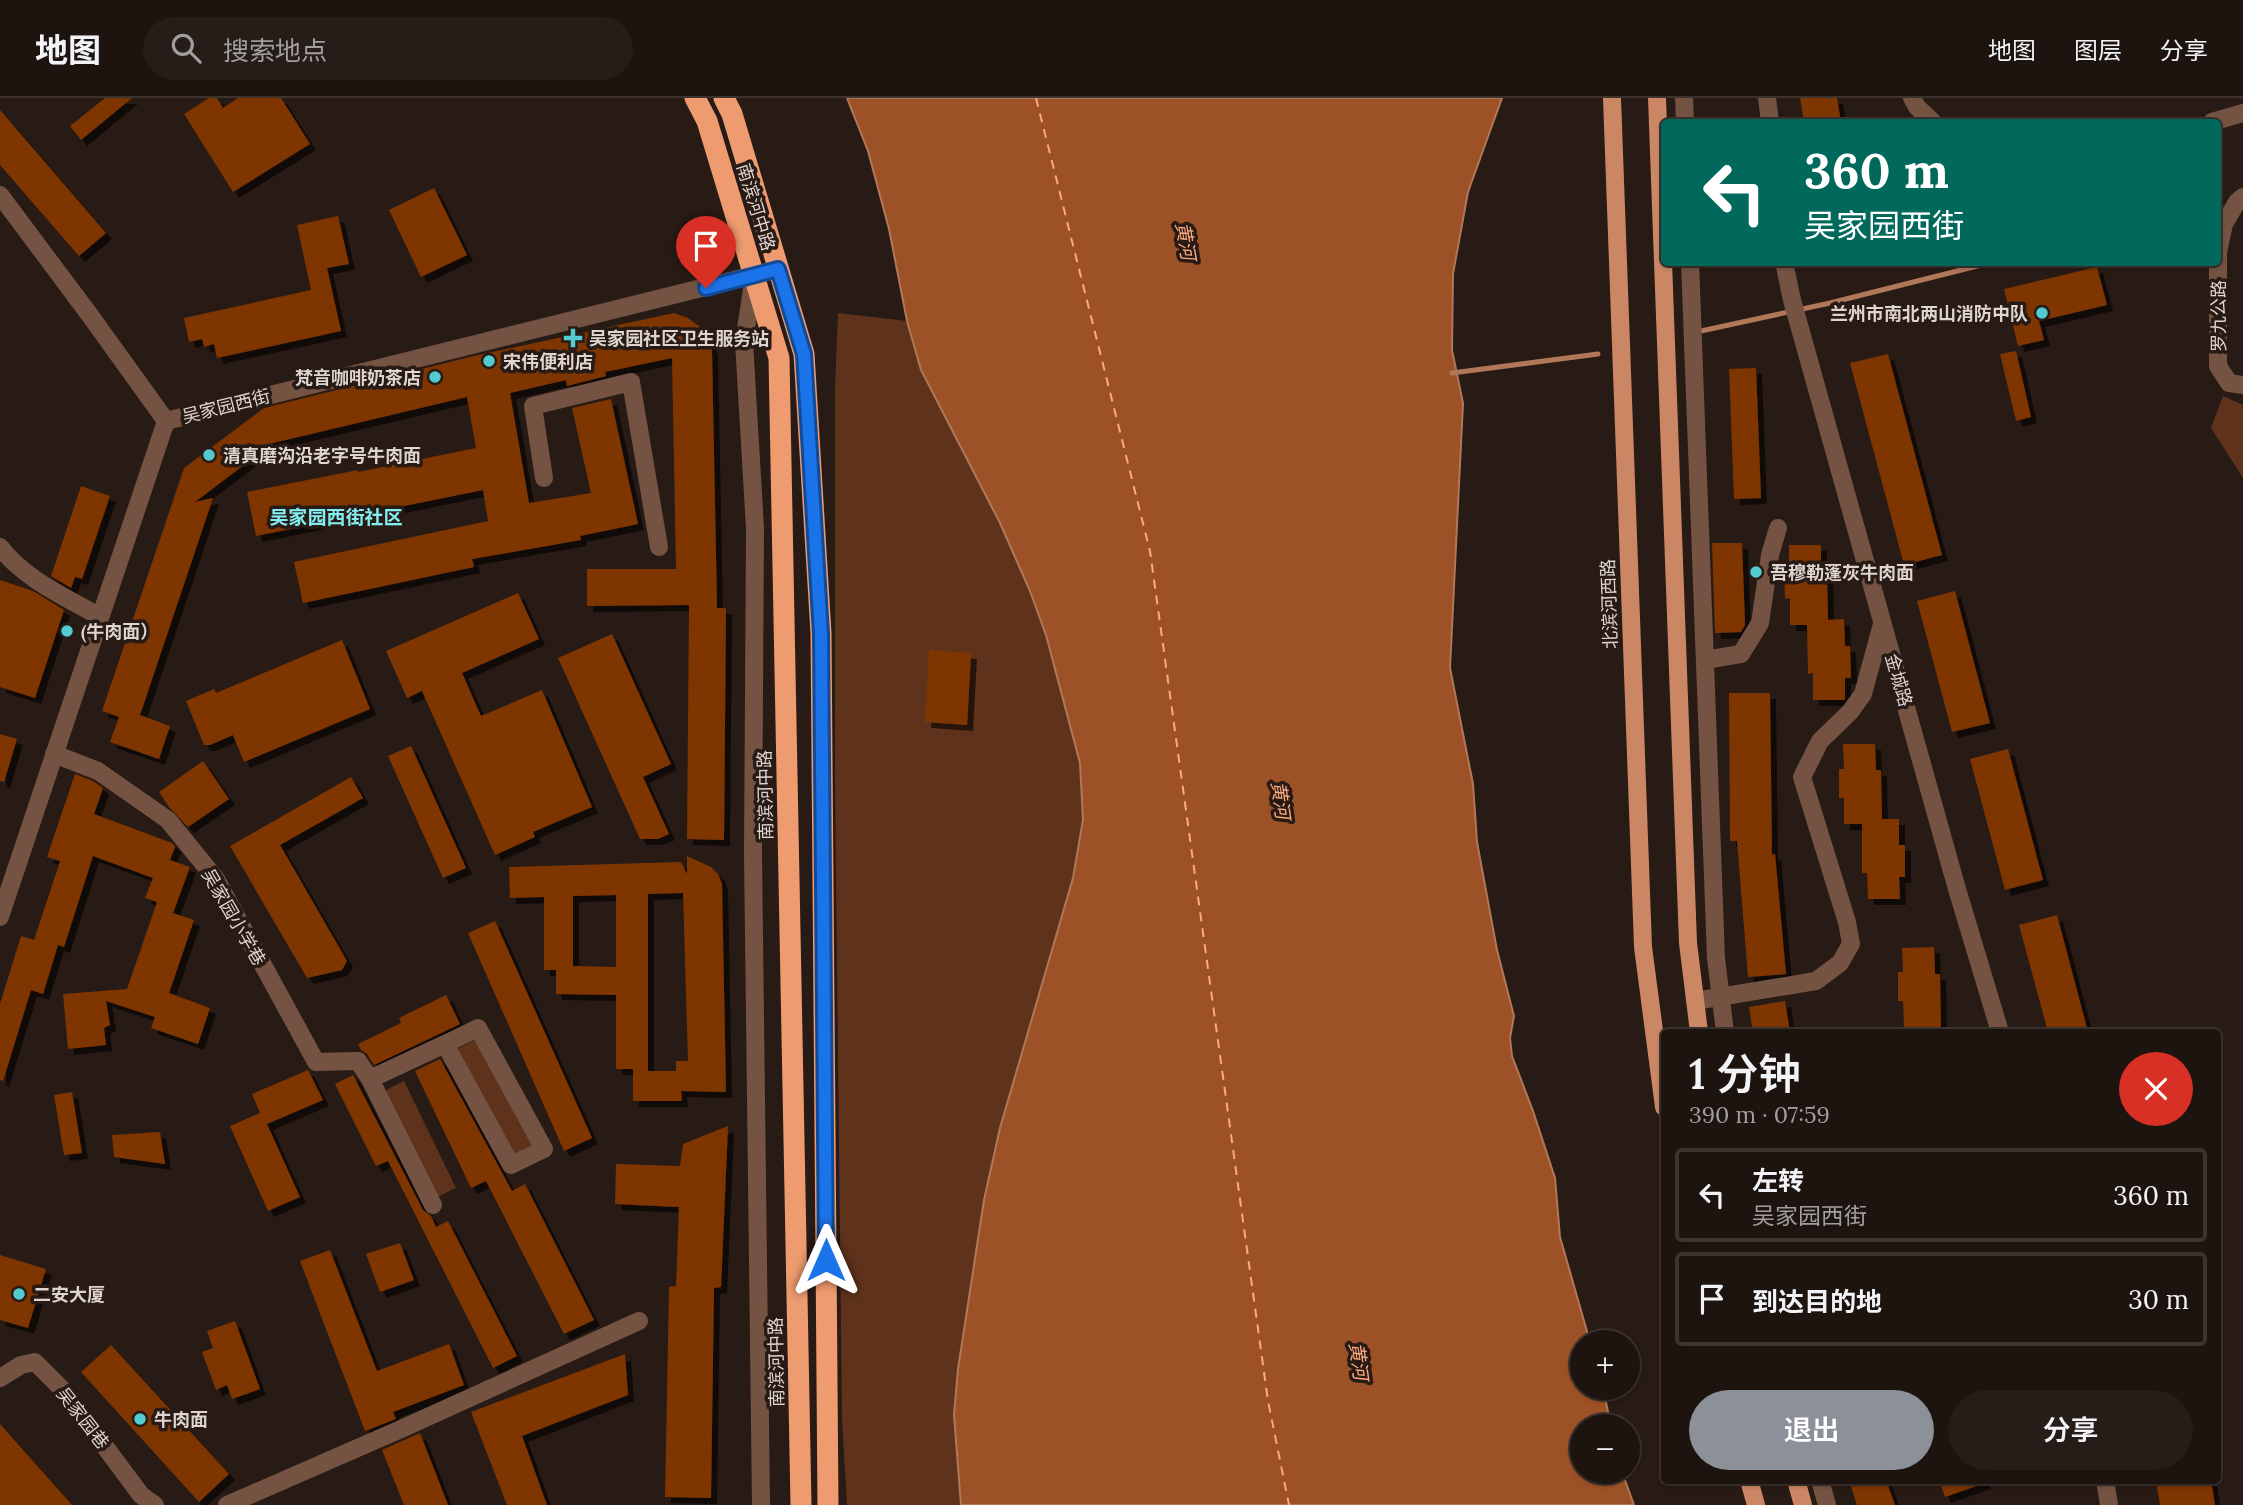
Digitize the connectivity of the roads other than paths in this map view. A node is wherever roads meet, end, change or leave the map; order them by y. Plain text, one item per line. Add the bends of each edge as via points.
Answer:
1 (695, 98) edge
2 (724, 98) edge
3 (1612, 98) edge
4 (1657, 98) edge
5 (1684, 98) edge
6 (1767, 98) edge
7 (1912, 98) edge
8 (2243, 114) edge
9 (1685, 119) edge
10 (1770, 119) edge
11 (1930, 119) edge
12 (2221, 120) edge
13 (0, 195) edge
14 (2243, 197) edge
15 (1661, 207) edge
16 (2221, 238) edge
17 (1663, 266) edge
18 (1690, 266) edge
19 (1785, 266) edge
20 (2218, 266) edge
21 (778, 269) junction
22 (754, 276) junction
23 (2243, 385) edge
24 (166, 421) junction
25 (544, 478) dead end
26 (1778, 528) dead end
27 (0, 547) edge
28 (659, 547) dead end
29 (100, 617) junction
30 (1883, 621) junction
31 (1704, 660) junction
32 (54, 754) junction
33 (0, 917) edge
34 (1720, 997) junction
35 (1695, 1001) junction
36 (1699, 1029) edge
37 (1725, 1029) edge
38 (1999, 1029) edge
39 (445, 1044) junction
40 (370, 1079) junction
41 (1661, 1084) edge
42 (433, 1205) dead end
43 (639, 1321) dead end
44 (0, 1378) edge
45 (1750, 1484) edge
46 (1797, 1484) edge
47 (1821, 1484) edge
48 (2106, 1484) edge
49 (155, 1505) edge
50 (227, 1505) edge
51 (761, 1505) edge
52 (801, 1505) edge
53 (828, 1505) edge
54 (1756, 1505) edge
55 (1803, 1505) edge
56 (1827, 1505) edge
57 (2109, 1505) edge

1 - 22 highway, 南滨河中路 via 707,121
2 - 21 highway, 南滨河中路
3 - 41 main road, 北滨河西路 via 1643,947
4 - 15 main road
5 - 9 street
6 - 10 street
7 - 11 street
8 - 12 street
13 - 24 street
14 - 16 street, 罗九公路 via 2224,224
17 - 35 main road via 1688,943
18 - 31 street
19 - 30 street, 金城路
20 - 23 street, 罗九公路 via 2218,366 2230,383
21 - 22 street, 吴家园西街
21 - 53 highway, 南滨河中路 via 804,354 821,634
22 - 24 street, 吴家园西街
22 - 51 street via 744,342 755,528 753,855
22 - 52 highway, 南滨河中路 via 779,358
24 - 29 street, 吴家园西街
25 - 28 street via 533,406 631,383
26 - 31 street via 1760,623 1741,654
27 - 29 street via 38,580
29 - 32 street, 吴家园西街
30 - 34 street via 1863,694 1820,741 1802,777 1851,944 1840,963 1816,981
30 - 38 street, 金城路
31 - 34 street
32 - 33 street, 吴家园西街
32 - 40 street, 吴家园小学巷 via 99,771 168,820 216,879 316,1062 358,1062
34 - 35 street
34 - 37 street
35 - 36 main road
39 - 39 street via 478,1028 544,1149 512,1165
39 - 40 street
40 - 42 street
43 - 50 street
44 - 49 street, 吴家园巷 via 21,1364 35,1363 62,1389 141,1495
45 - 54 main road
46 - 55 main road
47 - 56 street
48 - 57 street

